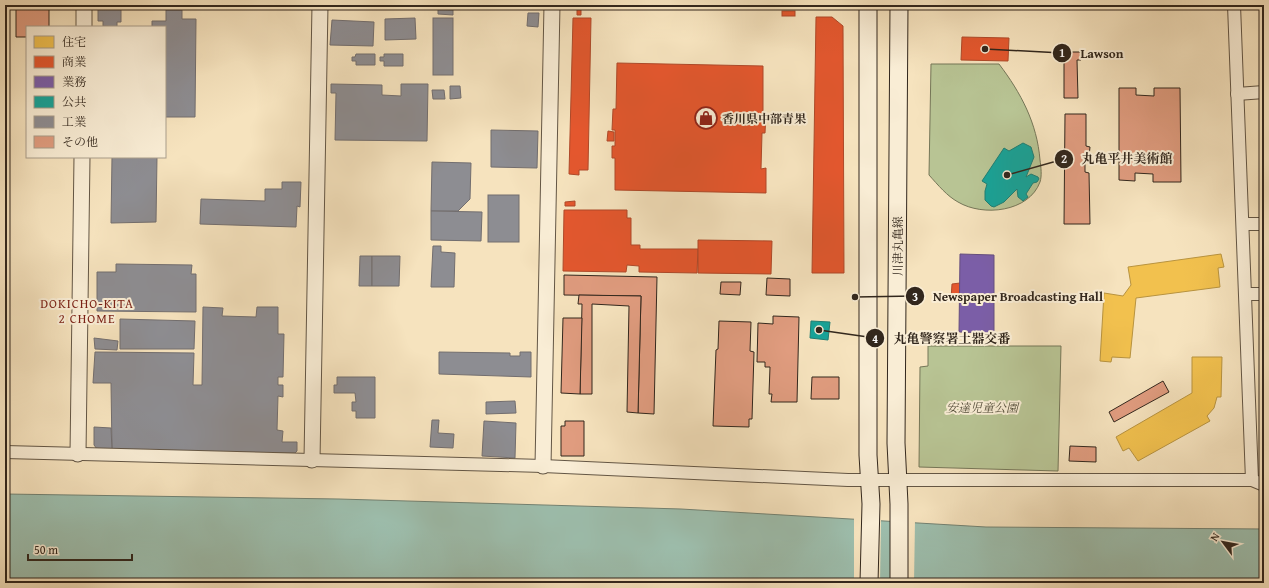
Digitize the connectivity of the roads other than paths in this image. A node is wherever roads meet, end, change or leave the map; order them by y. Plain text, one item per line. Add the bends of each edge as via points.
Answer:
1 (84, 5) edge
2 (320, 5) edge
3 (552, 5) edge
4 (868, 5) edge
5 (899, 5) edge
6 (1234, 5) edge
7 (84, 26) edge
8 (1264, 92) edge
9 (1237, 94) junction
10 (82, 158) edge
11 (1243, 224) junction
12 (1264, 224) edge
13 (1246, 294) junction
14 (1264, 294) edge
15 (5, 452) edge
16 (78, 454) junction
17 (312, 460) junction
18 (543, 466) junction
19 (898, 479) junction
20 (870, 480) junction
21 (1252, 480) junction
22 (1264, 485) edge
23 (869, 583) edge
24 (899, 583) edge

1 - 7 street
2 - 17 street
3 - 18 street
4 - 20 main road
5 - 19 main road, 川津丸亀線 via 896,447
6 - 9 street
8 - 9 street
9 - 11 street
10 - 16 street
11 - 12 street
11 - 13 street
13 - 14 street
13 - 21 street
15 - 16 street
16 - 17 street
17 - 18 street
18 - 20 street
19 - 20 street
19 - 21 street
19 - 24 main road, 川津丸亀線
20 - 23 main road
21 - 22 street

